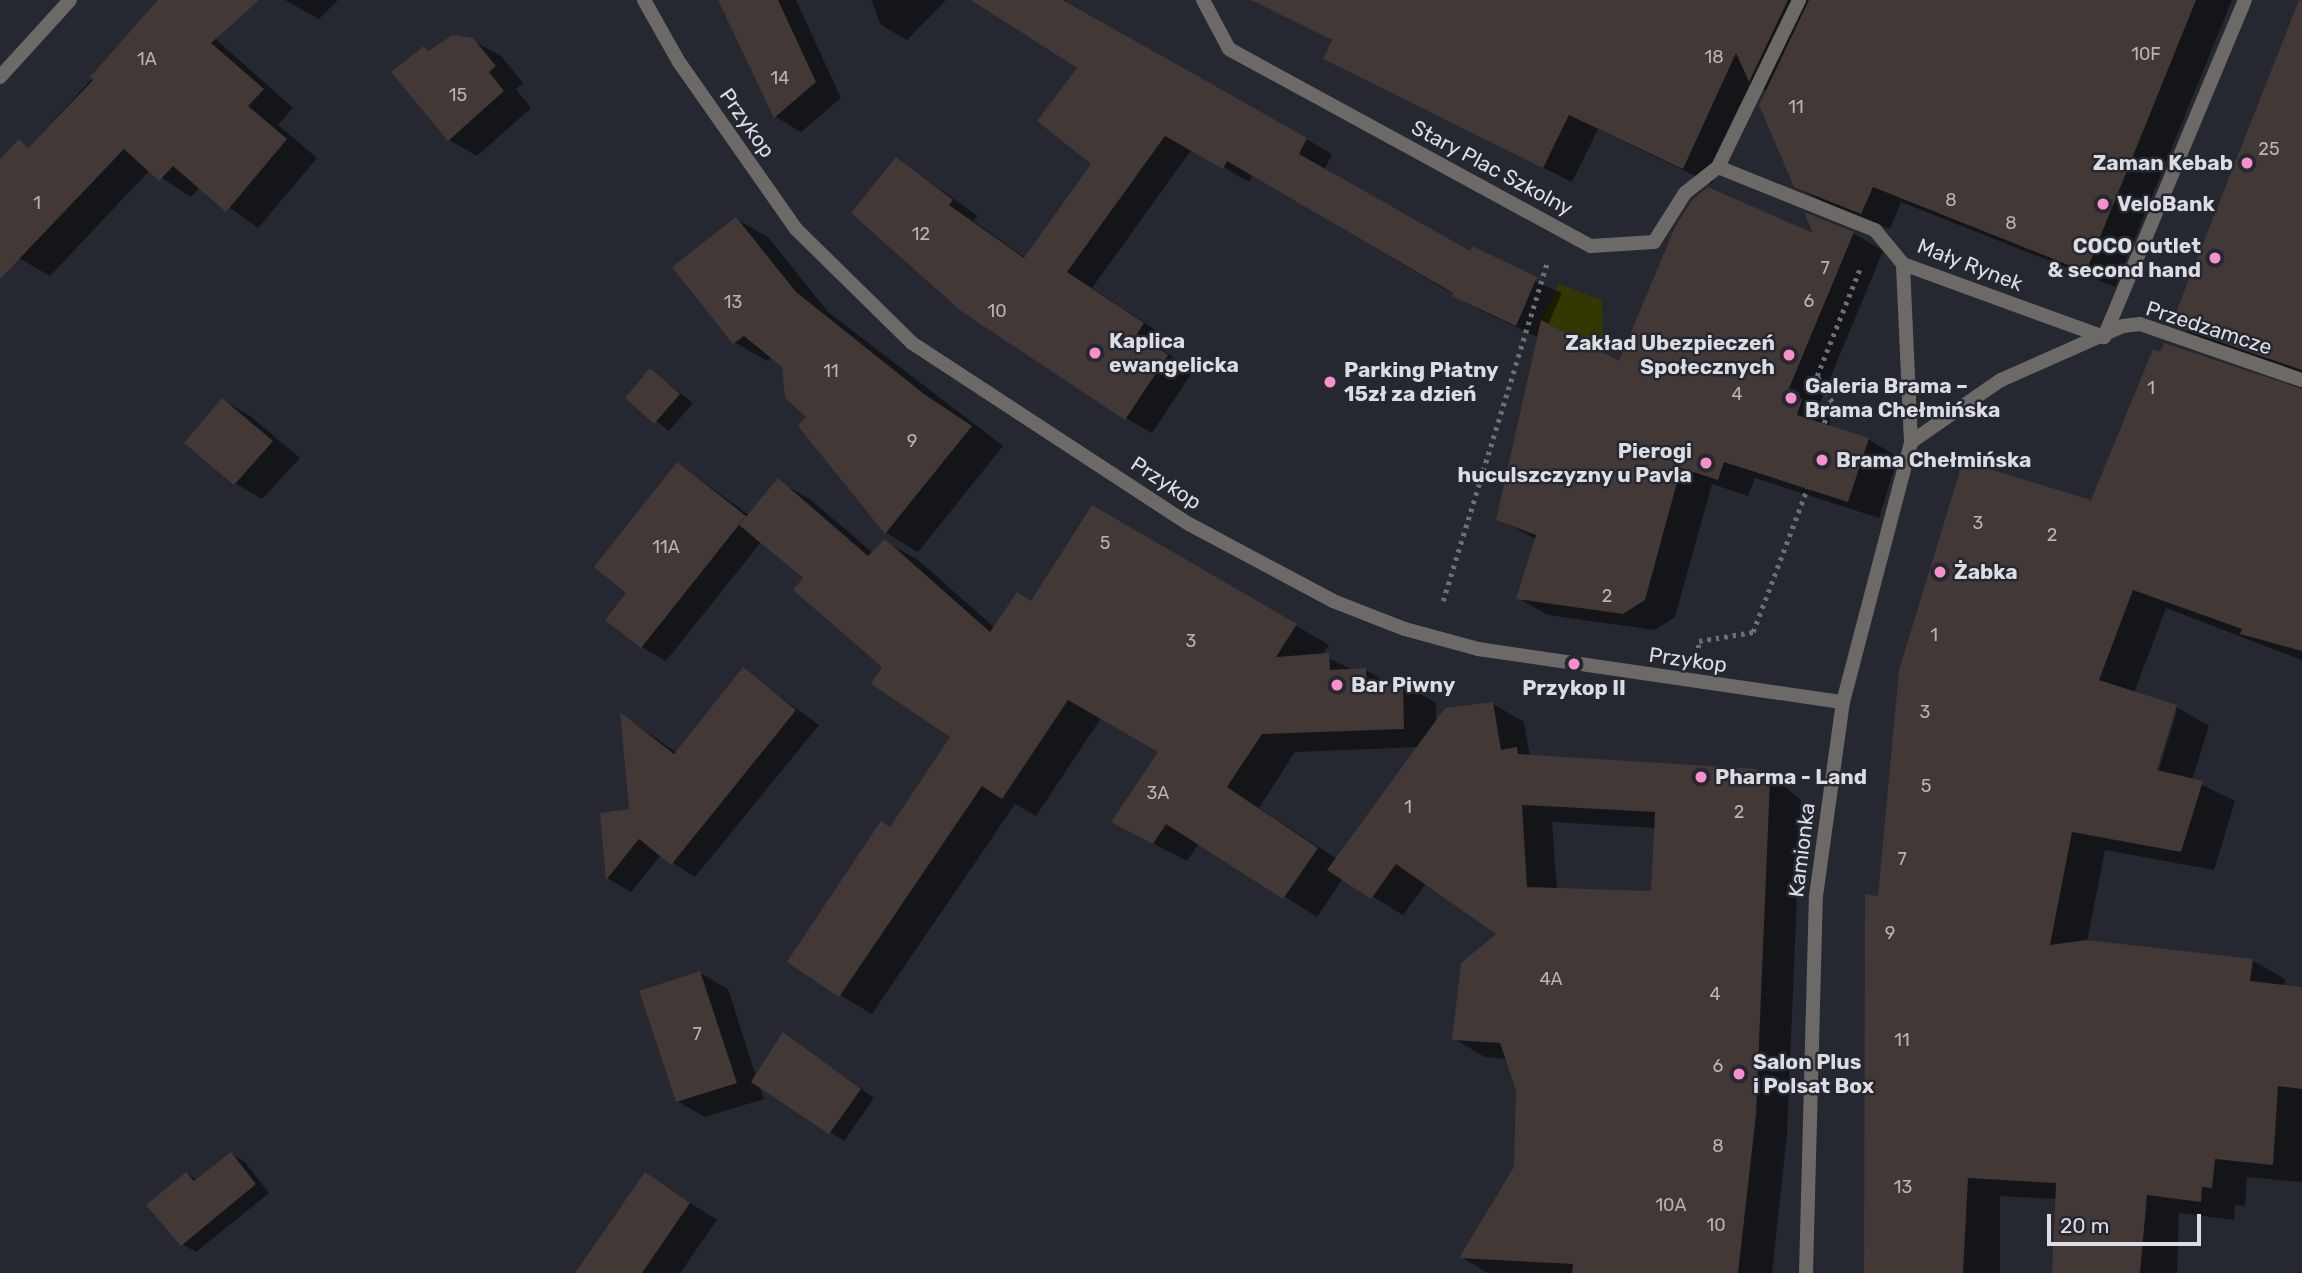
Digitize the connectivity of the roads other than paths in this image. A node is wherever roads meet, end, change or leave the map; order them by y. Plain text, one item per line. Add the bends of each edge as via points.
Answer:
1 (70, 0) edge
2 (644, 0) edge
3 (1203, 0) edge
4 (1799, 0) edge
5 (2245, 0) edge
6 (0, 76) edge
7 (1718, 167) junction
8 (1903, 264) junction
9 (2104, 337) junction
10 (2302, 380) edge
11 (1911, 442) junction
12 (1843, 702) junction
13 (1806, 1273) edge

1 - 6 street
2 - 12 street, Przykop via 679,62 796,229 912,343 1189,524 1334,601 1405,629 1478,649
3 - 7 street, Stary Plac Szkolny via 1229,50 1591,246 1654,242 1685,193
4 - 7 street
5 - 9 street
7 - 8 street, Mały Rynek via 1875,230
8 - 9 street, Mały Rynek
8 - 11 street, Kamionka
9 - 10 street, Przedzamcze via 2123,326 2140,324
9 - 11 street via 2001,380
11 - 12 street, Kamionka
12 - 13 street, Kamionka via 1816,896

